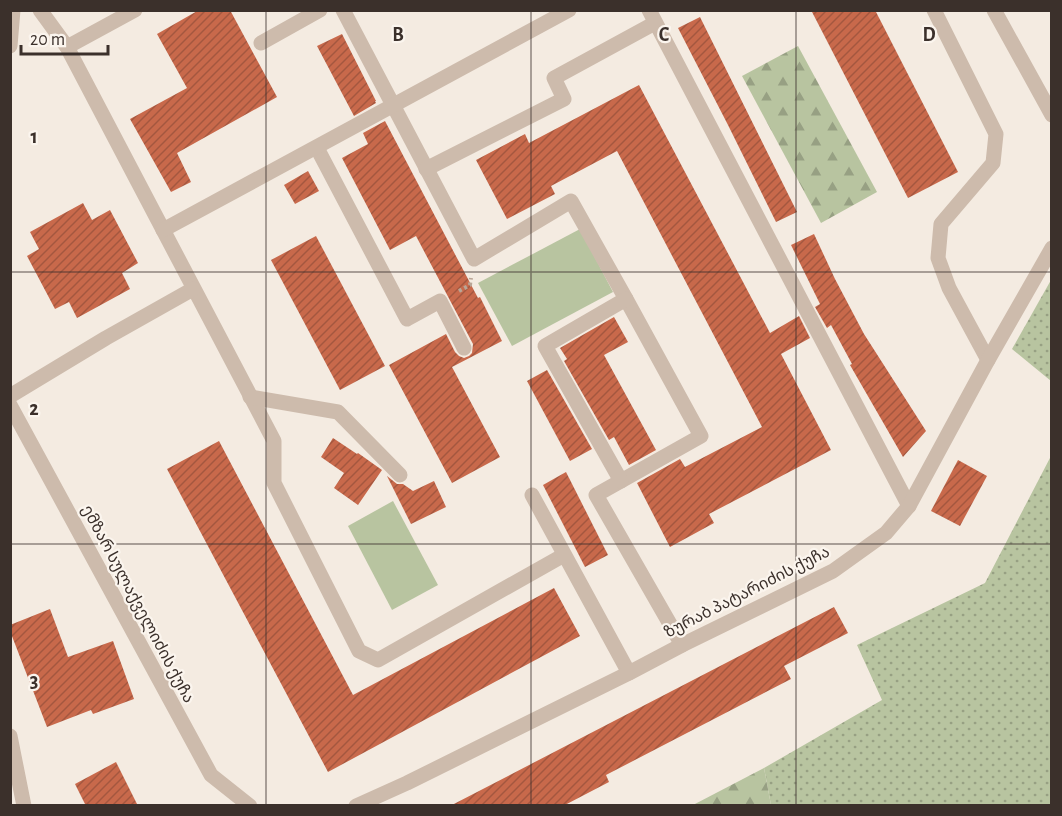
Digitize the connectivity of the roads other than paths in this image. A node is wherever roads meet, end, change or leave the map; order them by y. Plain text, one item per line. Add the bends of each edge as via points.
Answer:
1 (13, 10) edge
2 (40, 10) edge
3 (135, 10) edge
4 (320, 10) edge
5 (343, 10) edge
6 (569, 10) edge
7 (934, 10) edge
8 (994, 10) edge
9 (652, 17) edge
10 (261, 43) dead end
11 (10, 46) edge
12 (67, 47) junction
13 (394, 106) junction
14 (1052, 115) edge
15 (317, 148) junction
16 (426, 169) junction
17 (163, 231) junction
18 (1052, 248) edge
19 (194, 289) junction
20 (626, 299) junction
21 (464, 348) dead end
22 (988, 360) junction
23 (10, 396) edge
24 (250, 397) junction
25 (10, 405) edge
26 (400, 475) dead end
27 (621, 481) junction
28 (532, 495) dead end
29 (909, 506) junction
30 (564, 555) junction
31 (682, 645) junction
32 (629, 673) junction
33 (10, 736) edge
34 (24, 806) edge
35 (250, 806) edge
36 (356, 806) edge

1 - 11 street
2 - 12 street
3 - 12 street
4 - 10 street
5 - 13 street
6 - 13 street
7 - 22 street via 996,134 993,163 941,224 938,258 949,288
8 - 14 street
9 - 16 street via 554,78 564,99
9 - 29 street
12 - 17 street
13 - 15 street
13 - 16 street
15 - 17 street
15 - 21 street via 407,319 440,302
16 - 20 street via 474,259 571,201
17 - 19 street
18 - 22 street, ზურაბ პატარიძის ქუჩა
19 - 23 street
19 - 24 street
20 - 27 street via 700,436
20 - 27 street via 545,346
22 - 29 street, ზურაბ პატარიძის ქუჩა
24 - 26 street via 338,412
24 - 30 street via 274,441 274,483 359,651 378,660
25 - 35 street, ემზარ სულაქველიძის ქუჩა via 211,775
27 - 31 street via 596,495
28 - 30 street
29 - 31 street, ზურაბ პატარიძის ქუჩა via 886,533 833,571
30 - 32 street
31 - 32 street, ზურაბ პატარიძის ქუჩა
32 - 36 street, ზურაბ პატარიძის ქუჩა
33 - 34 street

